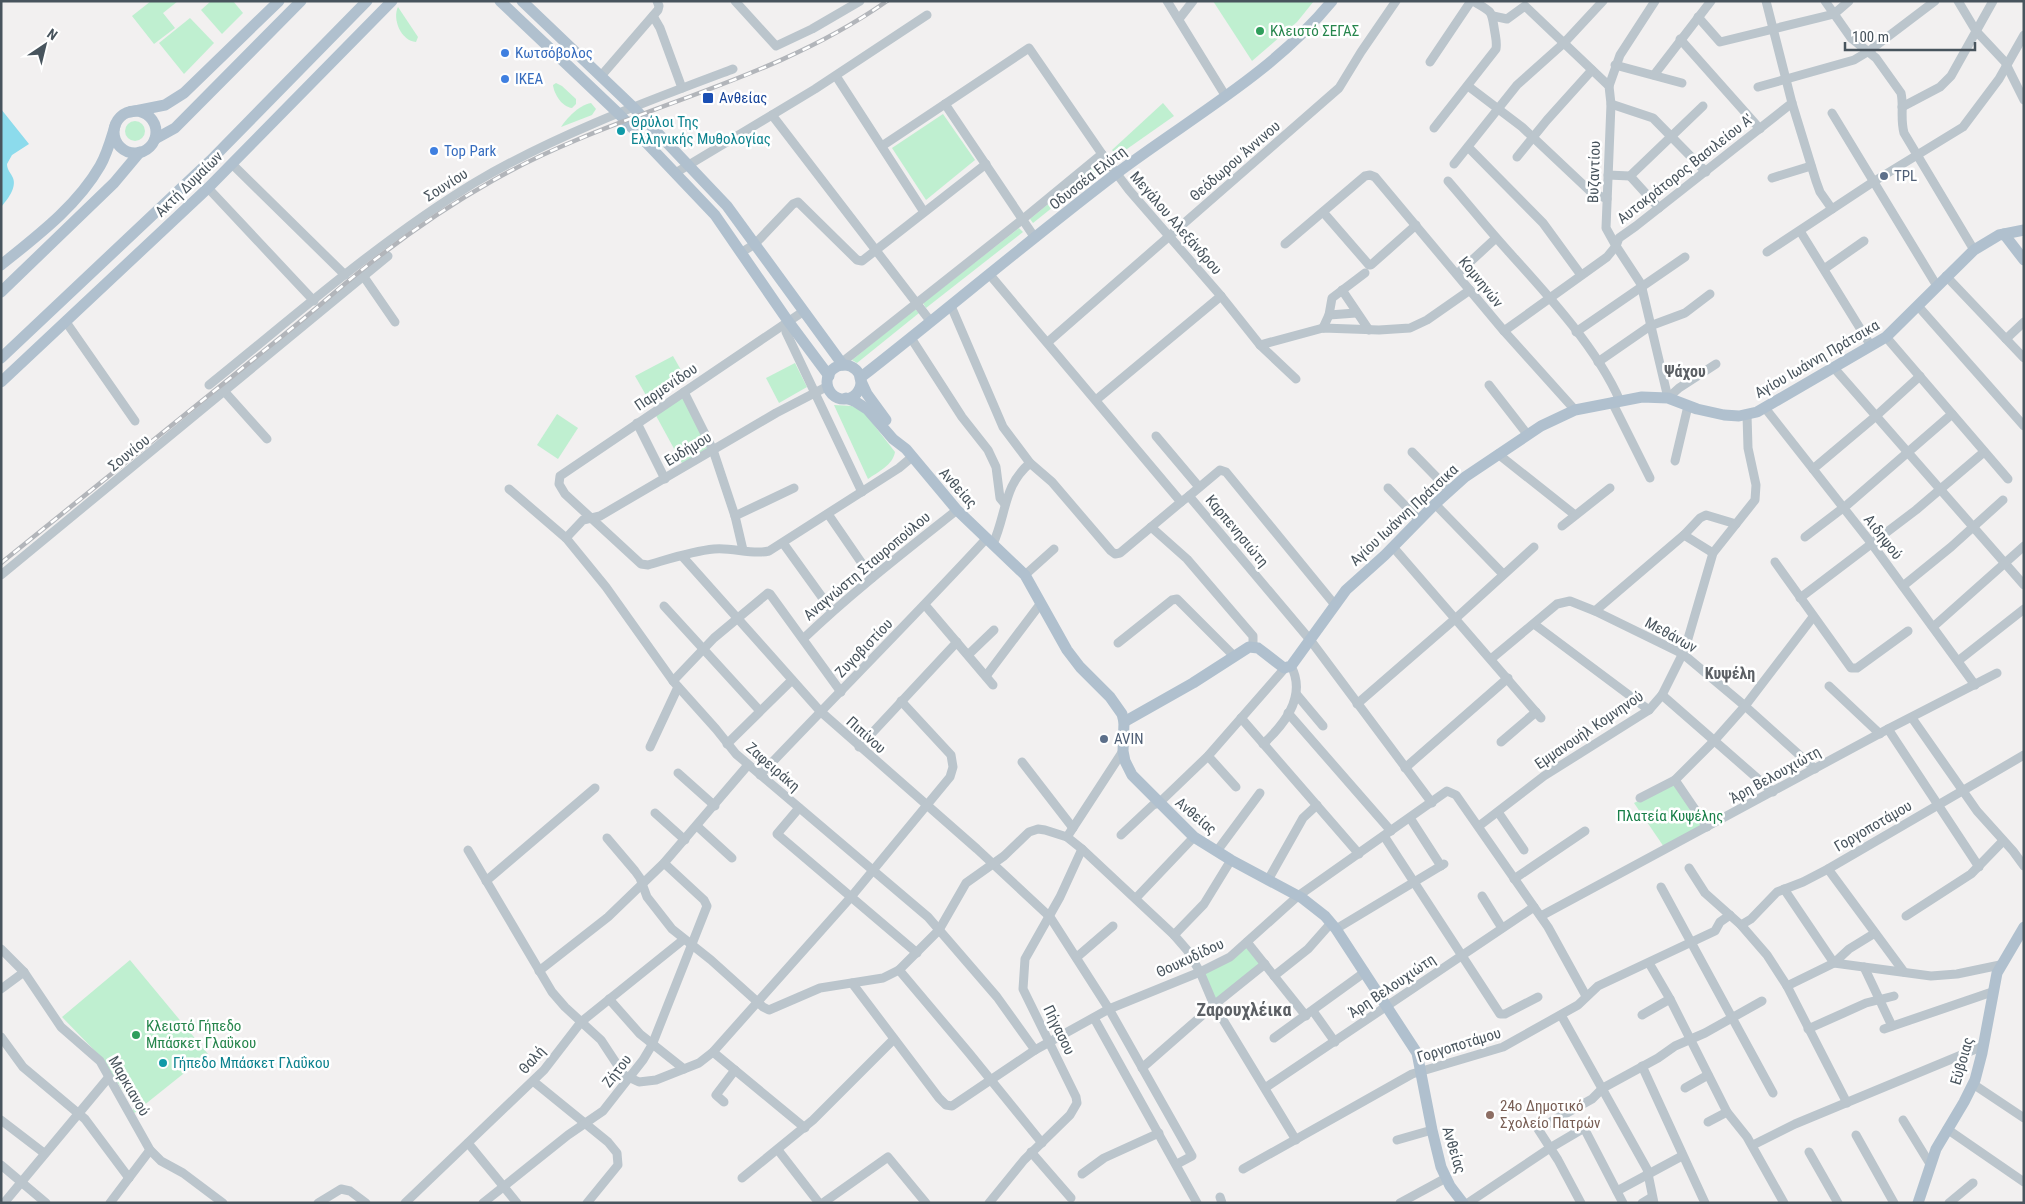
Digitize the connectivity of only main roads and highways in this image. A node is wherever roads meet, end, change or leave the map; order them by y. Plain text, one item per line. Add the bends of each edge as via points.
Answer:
1 (278, 1) edge
2 (301, 1) edge
3 (367, 1) edge
4 (392, 1) edge
5 (500, 1) edge
6 (522, 1) edge
7 (1332, 1) edge
8 (571, 46) junction
9 (560, 58) junction
10 (130, 112) junction
11 (115, 126) junction
12 (155, 139) junction
13 (140, 152) junction
14 (2024, 230) edge
15 (2004, 234) junction
16 (2024, 260) edge
17 (1, 265) edge
18 (1, 292) edge
19 (1, 358) edge
20 (842, 364) junction
21 (861, 380) junction
22 (828, 381) junction
23 (1, 382) edge
24 (846, 398) junction
25 (902, 445) junction
26 (1124, 722) junction
27 (2024, 927) edge
28 (1919, 1202) edge
29 (1463, 1203) edge

1 - 10 main road via 184,93 165,105
2 - 12 main road via 175,128
3 - 19 main road, Ακτή Δυμαίων via 200,171
4 - 23 main road, Ακτή Δυμαίων via 208,188
5 - 9 main road
6 - 8 main road
7 - 21 main road, Οδυσσέα Ελύτη via 1292,44 1251,78 1116,174
8 - 9 main road
8 - 20 main road via 727,206
9 - 22 main road via 619,114 715,215
10 - 11 main road
10 - 12 main road via 148,116 155,126
11 - 13 main road via 120,146
11 - 17 main road via 101,165 80,195
12 - 13 main road
13 - 18 main road via 114,183
14 - 15 main road, Αγίου Ιωάννη Πράτσικα
15 - 16 main road
15 - 26 main road, Αγίου Ιωάννη Πράτσικα via 1974,250 1886,337 1765,408 1747,415 1724,415 1668,398 1650,397 1575,410 1527,434 1449,490 1350,586 1288,667 1254,646 1247,647 1193,683
20 - 21 main road via 855,369
20 - 22 main road via 835,368
21 - 24 main road via 856,394
21 - 25 main road, Ανθείας
22 - 24 main road via 836,396
24 - 25 main road, Ανθείας via 867,409
25 - 26 main road, Ανθείας via 957,510 1025,575 1067,650 1118,707
26 - 29 main road, Ανθείας via 1124,761 1132,775 1159,803 1194,837 1298,896 1318,909 1334,926 1417,1053 1432,1130 1446,1178
27 - 28 main road, Εύβοιας via 2000,965 1973,1084 1936,1149

